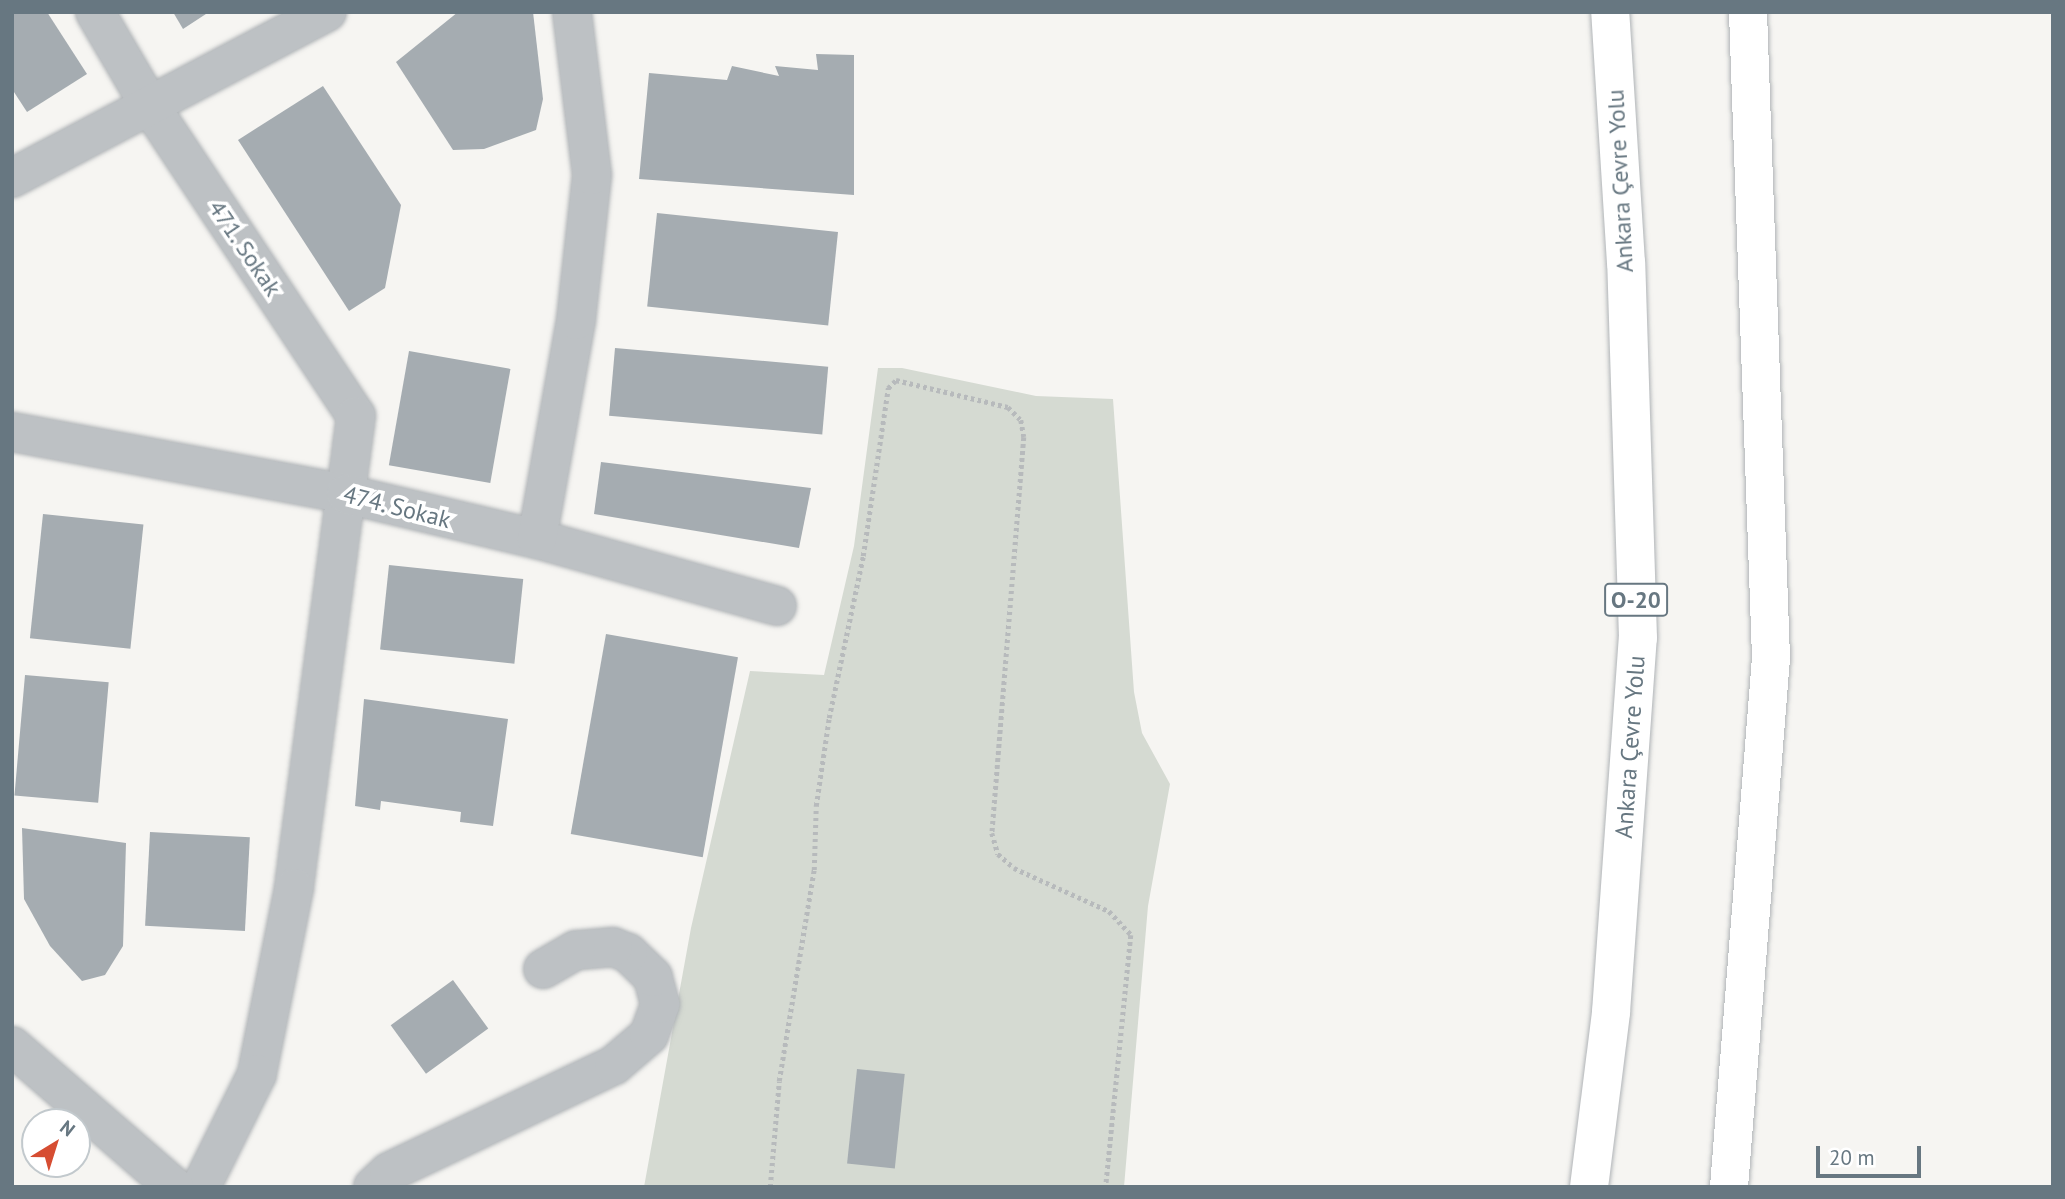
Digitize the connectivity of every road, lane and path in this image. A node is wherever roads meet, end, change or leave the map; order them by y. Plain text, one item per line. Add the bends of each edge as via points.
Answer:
1 (95, 12) edge
2 (327, 12) edge
3 (572, 12) edge
4 (1610, 12) edge
5 (1748, 12) edge
6 (150, 106) junction
7 (12, 178) edge
8 (12, 432) edge
9 (346, 494) junction
10 (537, 539) junction
11 (777, 606) dead end
12 (543, 969) dead end
13 (12, 1046) edge
14 (174, 1187) edge
15 (201, 1187) edge
16 (373, 1187) edge
17 (770, 1187) edge
18 (1106, 1187) edge
19 (1589, 1187) edge
20 (1728, 1187) edge

1 - 6 street, 471. Sokak
2 - 6 street
3 - 10 street via 592,176 576,320
4 - 19 highway, Ankara Çevre Yolu / O-20 via 1626,262 1637,638 1611,1012
5 - 20 highway via 1771,658
6 - 7 street
6 - 9 street, 471. Sokak via 356,416
8 - 9 street, 474. Sokak
9 - 10 street, 474. Sokak
9 - 15 street, 471. Sokak via 294,888 257,1074
10 - 11 street, 474. Sokak
12 - 16 street via 576,950 613,947 628,953 653,977 660,1004 649,1035 614,1065 390,1172
13 - 14 street
17 - 18 path via 779,1080 814,870 816,806 829,718 863,556 888,388 896,380 1008,407 1021,420 1024,437 992,832 998,854 1014,868 1109,911 1131,935

